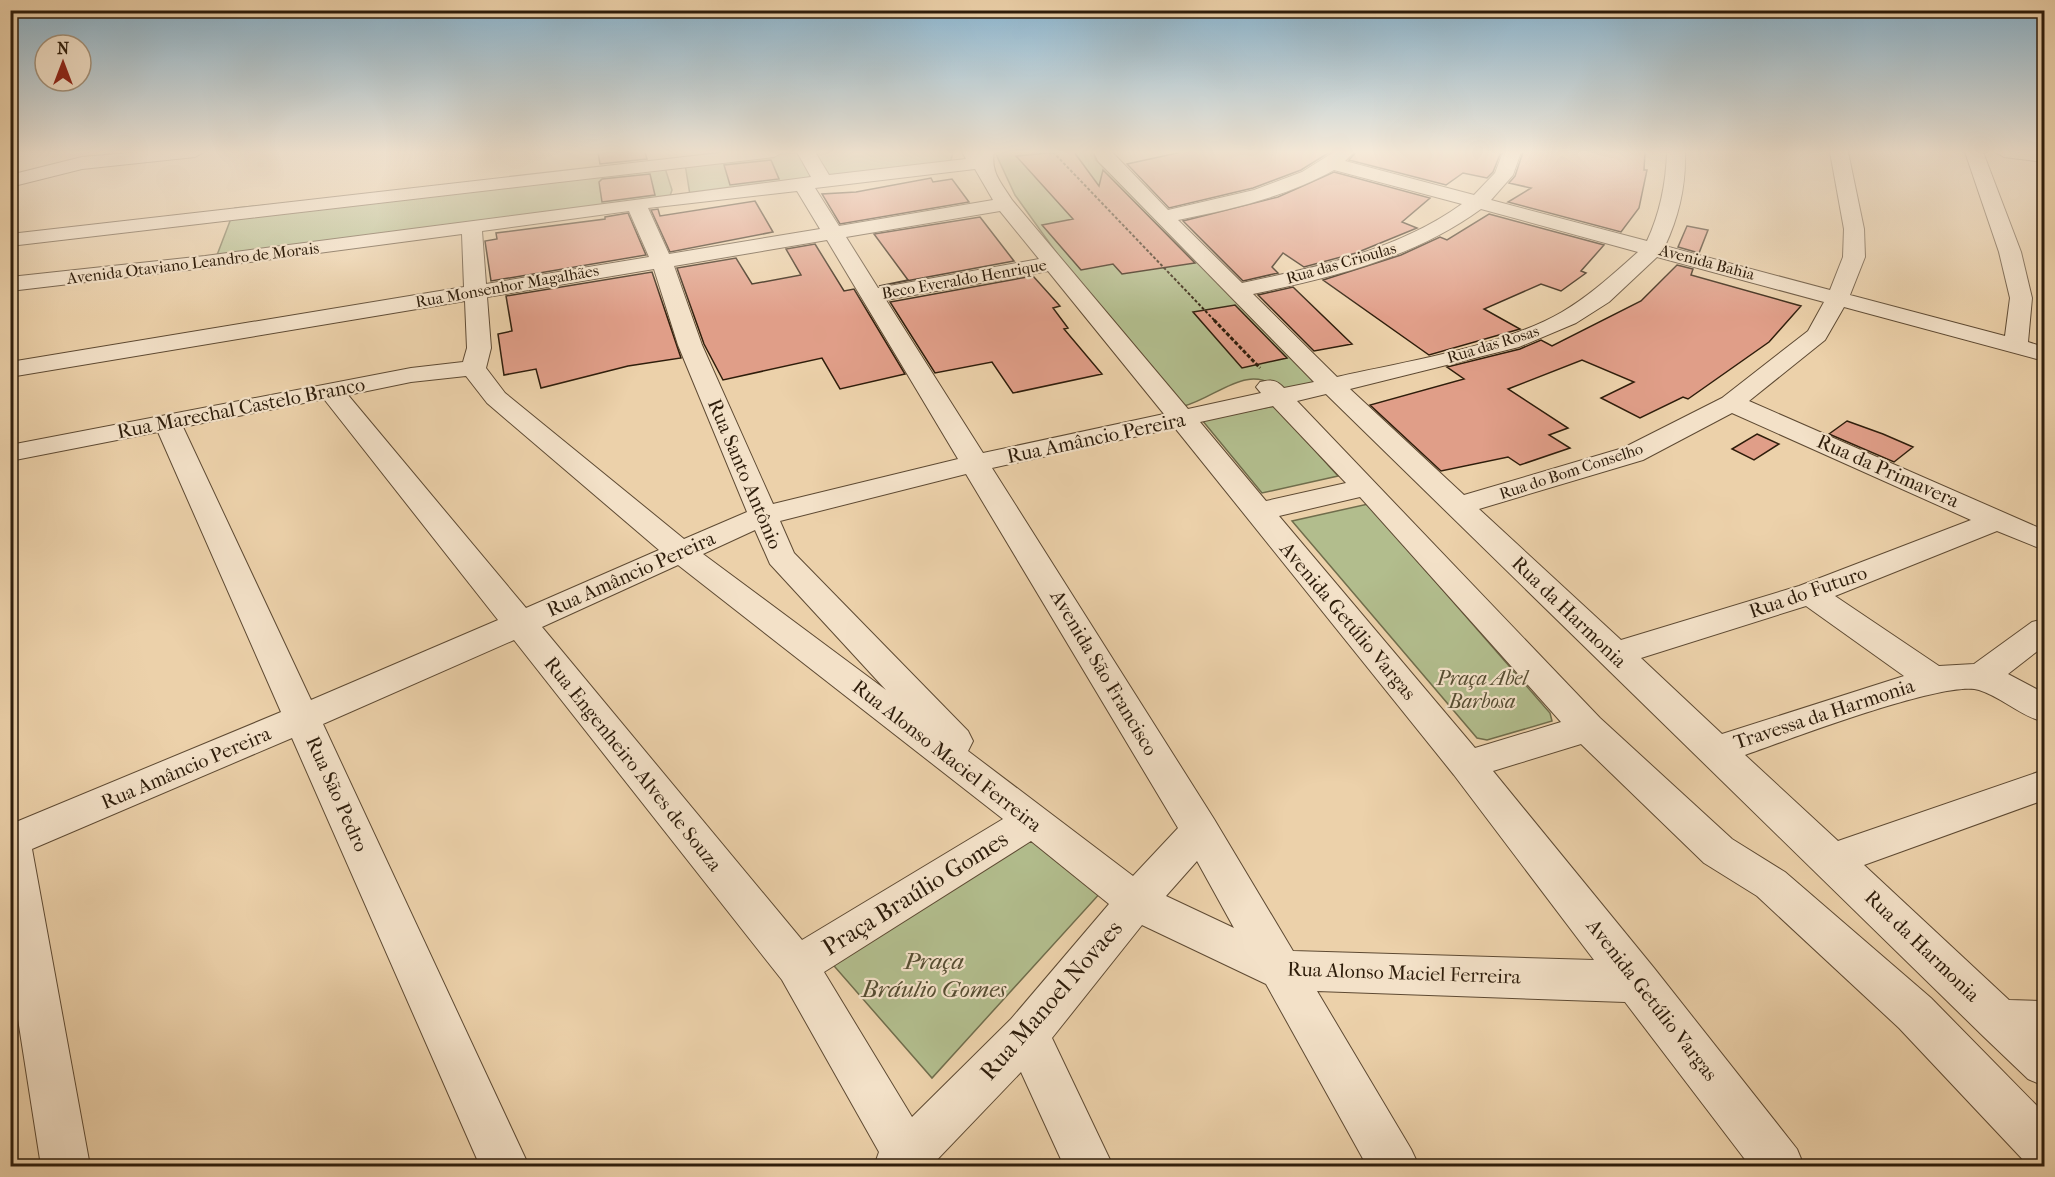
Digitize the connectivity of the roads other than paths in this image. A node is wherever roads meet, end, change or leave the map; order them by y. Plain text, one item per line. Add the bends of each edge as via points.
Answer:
1 (279, 207) edge
2 (615, 207) edge
3 (637, 207) edge
4 (823, 207) edge
5 (987, 207) edge
6 (1007, 207) edge
7 (1154, 207) edge
8 (1210, 207) edge
9 (1472, 207) edge
10 (1498, 207) edge
11 (1670, 207) edge
12 (1850, 207) edge
13 (1994, 207) edge
14 (225, 214) junction
15 (1164, 217) junction
16 (472, 227) junction
17 (833, 232) junction
18 (10, 240) edge
19 (212, 246) junction
20 (1653, 248) junction
21 (660, 260) junction
22 (1055, 263) junction
23 (10, 284) edge
24 (1238, 290) junction
25 (476, 291) junction
26 (874, 295) junction
27 (1838, 297) junction
28 (2016, 347) junction
29 (2044, 354) edge
30 (473, 368) junction
31 (10, 370) edge
32 (1273, 386) junction
33 (1332, 386) junction
34 (331, 391) junction
35 (1731, 403) junction
36 (1184, 419) junction
37 (167, 422) junction
38 (10, 453) edge
39 (975, 463) junction
40 (1366, 487) junction
41 (1460, 505) junction
42 (1257, 512) junction
43 (762, 516) junction
44 (1999, 520) junction
45 (2044, 541) edge
46 (680, 552) junction
47 (1810, 594) junction
48 (519, 623) junction
49 (2044, 630) edge
50 (1613, 655) junction
51 (1982, 676) junction
52 (1933, 679) junction
53 (2044, 709) edge
54 (303, 719) junction
55 (1587, 728) junction
56 (1716, 750) junction
57 (1467, 765) junction
58 (2044, 785) edge
59 (1025, 814) junction
60 (1200, 830) junction
61 (11, 838) edge
62 (1832, 860) junction
63 (1136, 902) junction
64 (19, 931) edge
65 (797, 966) junction
66 (1281, 970) junction
67 (1639, 982) junction
68 (1999, 1021) junction
69 (2044, 1022) edge
70 (1027, 1034) junction
71 (2044, 1063) edge
72 (2044, 1147) edge
73 (903, 1161) edge
74 (65, 1167) edge
75 (505, 1167) edge
76 (1089, 1167) edge
77 (1394, 1167) edge
78 (1780, 1167) edge

1 - 14 street
2 - 16 street, Avenida Otaviano Leandro de Morais
3 - 21 street, Rua Santo Antônio
4 - 17 street, Avenida São Francisco
5 - 17 street, Rua Monsenhor Magalhães
6 - 22 street, Avenida Getúlio Vargas
7 - 15 street, Rua da Harmonia
8 - 15 street
9 - 24 street, Rua das Crioulas via 1441,228 1395,248 1304,276
10 - 20 street, Avenida Bahia
11 - 20 street, Rua das Rosas
12 - 27 street, Rua do Bom Conselho via 1854,257
13 - 28 street via 2021,298
14 - 18 street
14 - 19 street
15 - 24 street, Rua da Harmonia
16 - 19 street, Avenida Otaviano Leandro de Morais
16 - 25 street
17 - 21 street, Rua Monsenhor Magalhães
17 - 26 street, Avenida São Francisco
19 - 23 street, Avenida Otaviano Leandro de Morais
20 - 27 street, Avenida Bahia
20 - 33 street, Rua das Rosas via 1601,297 1569,318 1511,342
21 - 25 street, Rua Monsenhor Magalhães
21 - 43 street, Rua Santo Antônio via 690,345
22 - 26 street, Beco Everaldo Henrique
22 - 36 street, Avenida Getúlio Vargas
24 - 33 street, Rua da Harmonia
25 - 30 street via 479,348
25 - 31 street, Rua Monsenhor Magalhães
26 - 39 street, Avenida São Francisco
27 - 28 street, Avenida Bahia
27 - 35 street, Rua do Bom Conselho via 1817,334
28 - 29 street, Avenida Bahia
30 - 34 street, Rua Marechal Castelo Branco via 411,375
30 - 46 street, Rua Alonso Maciel Ferreira via 496,399
32 - 33 street, Rua das Rosas
32 - 36 street, Rua Amâncio Pereira
32 - 40 street
33 - 41 street, Rua da Harmonia
34 - 37 street, Rua Marechal Castelo Branco
34 - 48 street, Rua Engenheiro Alves de Souza
35 - 41 street, Rua do Bom Conselho via 1633,454
35 - 44 street, Rua da Primavera
36 - 39 street, Rua Amâncio Pereira
36 - 42 street, Avenida Getúlio Vargas
37 - 38 street, Rua Marechal Castelo Branco
37 - 54 street, Rua São Pedro
39 - 43 street, Rua Amâncio Pereira
39 - 60 street, Avenida São Francisco
40 - 42 street
40 - 55 street
41 - 50 street, Rua da Harmonia
42 - 57 street, Avenida Getúlio Vargas
43 - 46 street, Rua Amâncio Pereira
43 - 59 street, Rua Santo Antônio via 782,557
44 - 45 street, Rua da Primavera
44 - 47 street, Rua do Futuro
46 - 48 street, Rua Amâncio Pereira
46 - 59 street, Rua Alonso Maciel Ferreira
47 - 50 street, Rua do Futuro
47 - 52 street
48 - 54 street, Rua Amâncio Pereira
48 - 65 street, Rua Engenheiro Alves de Souza
49 - 51 street
50 - 56 street, Rua da Harmonia
51 - 52 street, Travessa da Harmonia
51 - 53 street
52 - 56 street, Travessa da Harmonia
54 - 61 street, Rua Amâncio Pereira
54 - 75 street, Rua São Pedro
55 - 57 street
55 - 72 street via 1718,851 1771,884 1915,1012
56 - 62 street, Rua da Harmonia
57 - 67 street, Avenida Getúlio Vargas
58 - 62 street
59 - 63 street, Rua Alonso Maciel Ferreira
59 - 65 street, Praça Braúlio Gomes
60 - 63 street, Rua Manoel Novaes
60 - 66 street, Avenida São Francisco
61 - 64 street
62 - 68 street, Rua da Harmonia
63 - 66 street, Rua Alonso Maciel Ferreira
63 - 70 street, Rua Manoel Novaes
64 - 74 street
65 - 73 street, Rua Engenheiro Alves de Souza
66 - 67 street, Rua Alonso Maciel Ferreira
66 - 77 street, Avenida São Francisco
67 - 78 street, Avenida Getúlio Vargas
68 - 69 street
68 - 71 street, Rua da Harmonia
70 - 73 street, Rua Manoel Novaes
70 - 76 street

